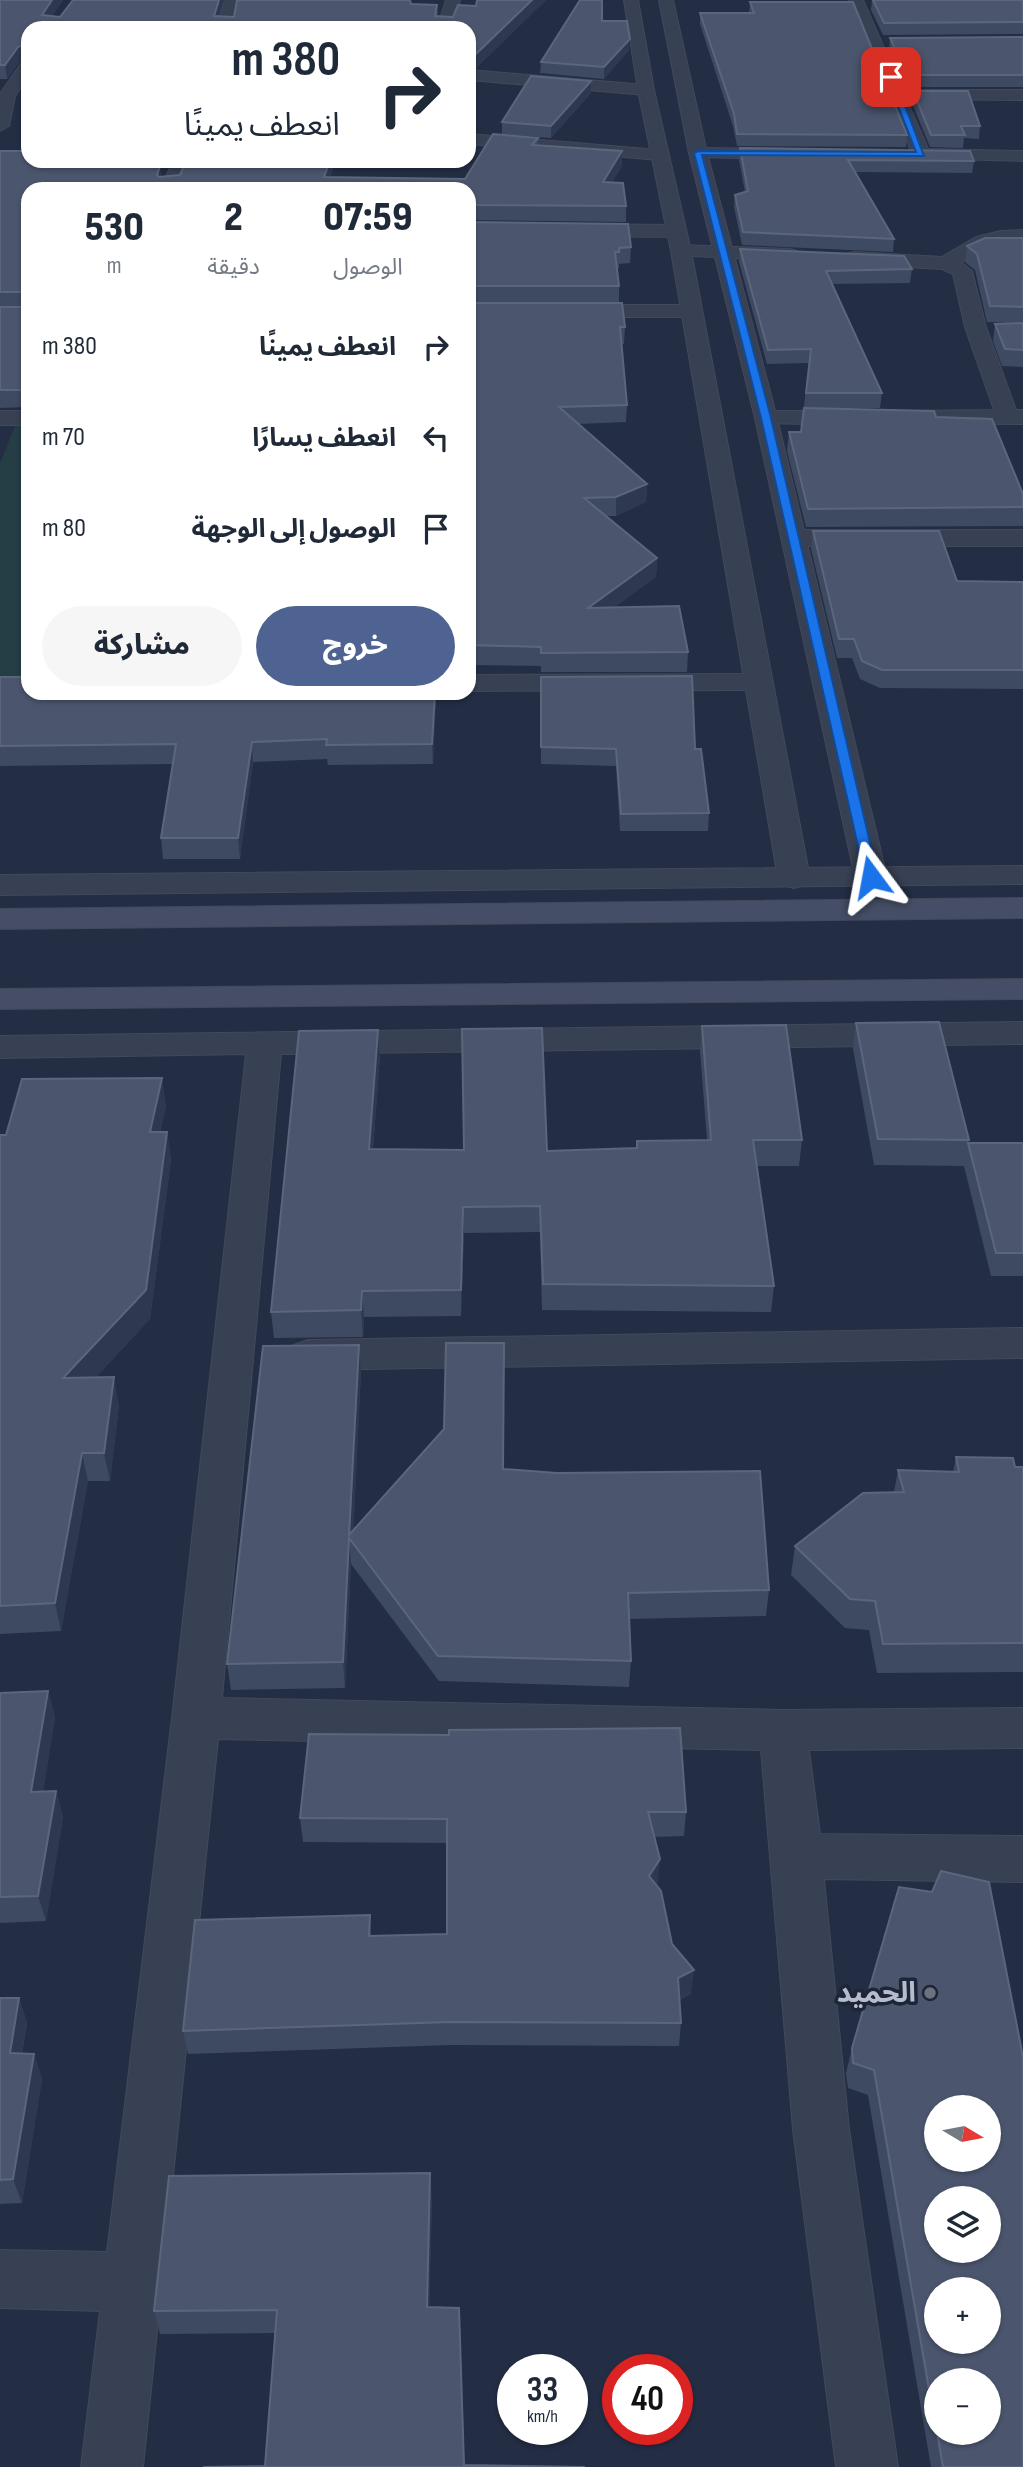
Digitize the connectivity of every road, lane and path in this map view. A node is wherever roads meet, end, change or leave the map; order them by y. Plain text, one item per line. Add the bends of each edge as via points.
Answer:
1 (232, 0) edge
2 (453, 0) edge
3 (631, 0) edge
4 (666, 0) edge
5 (856, 0) edge
6 (227, 21) edge
7 (447, 21) edge
8 (21, 74) edge
9 (476, 76) edge
10 (646, 90) junction
11 (4, 95) edge
12 (898, 95) junction
13 (1023, 95) edge
14 (0, 128) edge
15 (19, 132) dead end
16 (476, 140) edge
17 (698, 153) junction
18 (810, 154) edge
19 (659, 155) junction
20 (1023, 156) edge
21 (476, 229) edge
22 (1023, 236) edge
23 (678, 241) junction
24 (724, 251) junction
25 (946, 263) junction
26 (476, 311) edge
27 (691, 311) junction
28 (977, 331) junction
29 (1000, 331) edge
30 (21, 418) edge
31 (766, 418) junction
32 (1016, 418) edge
33 (1, 419) edge
34 (793, 538) junction
35 (1023, 538) edge
36 (759, 682) junction
37 (476, 683) edge
38 (1023, 875) edge
39 (871, 877) junction
40 (794, 878) junction
41 (0, 885) edge
42 (1023, 908) edge
43 (0, 919) edge
44 (1023, 989) edge
45 (0, 999) edge
46 (1023, 1033) edge
47 (264, 1045) junction
48 (0, 1047) edge
49 (1023, 1343) edge
50 (234, 1356) junction
51 (196, 1718) junction
52 (1023, 1728) edge
53 (783, 1730) junction
54 (797, 1856) junction
55 (1023, 1859) edge
56 (0, 2279) edge
57 (132, 2282) junction
58 (112, 2467) edge
59 (867, 2467) edge

1 - 6 street
2 - 7 street
3 - 10 street
4 - 17 street
5 - 12 street via 882,43
8 - 11 street
9 - 10 street
10 - 19 street
11 - 14 street
12 - 13 street
12 - 20 street via 914,154
14 - 15 street
16 - 19 street
17 - 18 street
17 - 24 street
19 - 23 street
21 - 23 street
22 - 25 street via 979,241
23 - 24 street
23 - 27 street
24 - 25 street
24 - 31 street
25 - 28 street via 962,271
26 - 27 street
27 - 36 street
28 - 29 street
28 - 32 street
30 - 33 street
31 - 32 street
31 - 34 street
34 - 35 street
34 - 39 street
36 - 37 street
36 - 40 street
38 - 39 street
39 - 40 street
40 - 41 street
42 - 43 main road
44 - 45 main road
46 - 47 street
47 - 48 street
47 - 50 street
49 - 50 street
50 - 51 street
51 - 53 street
51 - 57 street
52 - 53 street
53 - 54 street
54 - 55 street
54 - 59 street via 821,2129
56 - 57 street
57 - 58 street

